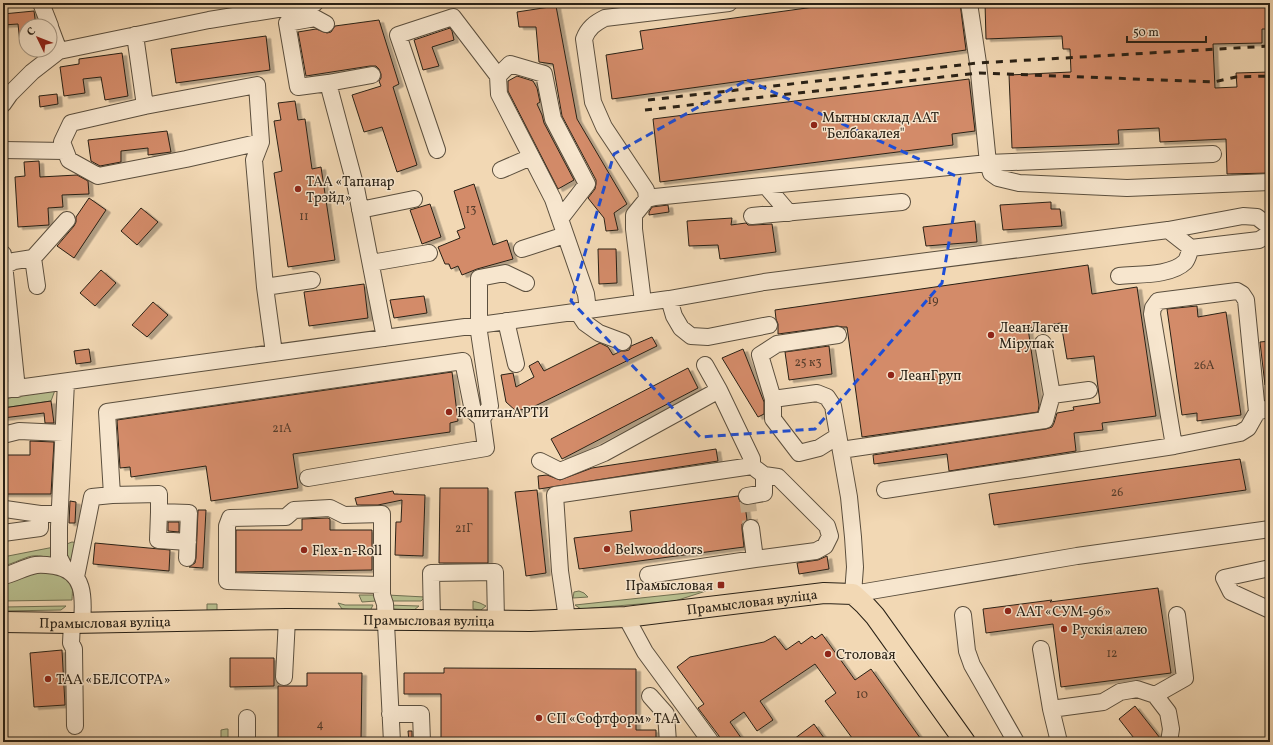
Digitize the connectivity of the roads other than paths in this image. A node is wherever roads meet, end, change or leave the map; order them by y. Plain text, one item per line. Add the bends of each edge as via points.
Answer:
1 (41, 3) edge
2 (315, 3) edge
3 (729, 3) edge
4 (969, 3) edge
5 (47, 18) edge
6 (326, 24) dead end
7 (135, 36) junction
8 (58, 47) edge
9 (60, 52) junction
10 (372, 75) dead end
11 (498, 76) junction
12 (328, 83) junction
13 (3, 104) edge
14 (145, 106) junction
15 (261, 142) junction
16 (3, 150) edge
17 (437, 150) dead end
18 (66, 151) junction
19 (1213, 154) dead end
20 (531, 157) junction
21 (988, 164) junction
22 (501, 170) dead end
23 (1270, 182) edge
24 (766, 186) junction
25 (414, 198) dead end
26 (647, 199) junction
27 (902, 202) dead end
28 (360, 210) junction
29 (789, 213) junction
30 (752, 216) dead end
31 (560, 219) junction
32 (67, 220) dead end
33 (1270, 226) edge
34 (1168, 230) junction
35 (1270, 233) edge
36 (565, 235) junction
37 (1191, 248) junction
38 (522, 249) dead end
39 (429, 253) dead end
40 (34, 258) junction
41 (4, 260) edge
42 (371, 263) junction
43 (1119, 276) dead end
44 (312, 280) dead end
45 (526, 283) dead end
46 (37, 286) dead end
47 (265, 287) junction
48 (669, 299) junction
49 (643, 302) junction
50 (583, 310) junction
51 (506, 321) junction
52 (478, 325) junction
53 (769, 325) dead end
54 (838, 335) dead end
55 (385, 338) junction
56 (624, 342) dead end
57 (1043, 343) dead end
58 (274, 353) junction
59 (516, 364) dead end
60 (705, 365) dead end
61 (66, 382) junction
62 (10, 389) edge
63 (719, 390) junction
64 (1089, 390) dead end
65 (1052, 395) junction
66 (773, 399) junction
67 (1264, 410) edge
68 (482, 419) junction
69 (63, 433) junction
70 (3, 435) edge
71 (839, 443) junction
72 (1174, 446) junction
73 (540, 462) dead end
74 (758, 471) junction
75 (308, 478) dead end
76 (885, 490) dead end
77 (112, 495) junction
78 (748, 496) dead end
79 (5, 509) dead end
80 (159, 512) junction
81 (40, 514) junction
82 (59, 514) junction
83 (751, 528) tunnel mouth
84 (1270, 529) edge
85 (3, 533) edge
86 (755, 559) junction
87 (64, 567) junction
88 (1270, 568) edge
89 (648, 575) dead end
90 (3, 576) edge
91 (76, 577) junction
92 (382, 585) junction
93 (853, 594) junction
94 (1270, 610) edge
95 (963, 615) dead end
96 (1176, 615) dead end
97 (626, 617) junction
98 (286, 619) junction
99 (566, 619) junction
100 (384, 620) junction
101 (432, 620) junction
102 (496, 621) junction
103 (3, 622) edge
104 (77, 623) junction
105 (1041, 649) dead end
106 (284, 677) dead end
107 (1155, 695) junction
108 (650, 696) dead end
109 (1051, 709) junction
110 (390, 714) junction
111 (247, 718) dead end
112 (75, 726) dead end
113 (247, 742) edge
114 (392, 742) edge
115 (422, 742) edge
116 (668, 742) edge
117 (711, 742) edge
118 (965, 742) edge
119 (1016, 742) edge
120 (1059, 742) edge
121 (1169, 742) edge

1 - 5 lane
2 - 7 lane via 209,20
3 - 26 lane via 605,18 586,32 584,38 593,102 604,127 646,190
4 - 21 lane via 979,68
6 - 12 lane via 315,18 287,23 298,87
7 - 9 lane
7 - 14 lane
8 - 9 lane
9 - 13 lane via 32,72
10 - 12 lane
11 - 17 lane via 453,17 398,35
11 - 20 lane via 499,94
11 - 31 lane via 510,64 544,74 553,119 587,184
12 - 28 lane
14 - 15 lane via 257,84
14 - 18 lane via 71,124 62,142
15 - 18 lane via 98,176 69,160
15 - 47 lane via 254,160
16 - 18 lane
19 - 21 lane
20 - 22 lane
20 - 31 lane via 553,199
21 - 23 lane via 991,173 998,178 1019,183 1127,188
21 - 24 lane
24 - 26 lane
24 - 29 lane
25 - 28 lane
26 - 49 lane via 634,215
27 - 29 lane
28 - 42 lane
29 - 30 lane
31 - 36 lane
32 - 40 lane
33 - 34 lane via 1257,217 1244,216
34 - 37 lane
34 - 48 lane via 764,282
35 - 37 lane via 1259,240
36 - 38 lane
36 - 50 lane via 586,294
37 - 43 lane via 1186,261 1168,272
39 - 42 lane
40 - 41 lane
40 - 46 lane
41 - 62 lane
42 - 55 lane
44 - 47 lane
45 - 52 lane via 505,273 479,278
47 - 58 lane
48 - 49 lane
48 - 53 lane via 681,328 691,336 708,337
49 - 50 lane
50 - 51 lane
50 - 56 lane via 585,323 599,333
51 - 52 lane
51 - 59 lane
52 - 55 lane
52 - 68 lane via 490,406
54 - 66 lane via 777,344 760,355
55 - 58 lane
57 - 65 lane
58 - 61 lane
60 - 63 lane
61 - 62 lane
61 - 69 lane
63 - 73 lane via 604,453 560,471
63 - 74 lane
64 - 65 lane
65 - 71 lane via 1045,420
66 - 71 lane via 773,419 799,453
66 - 71 lane via 817,392 827,397 833,406
67 - 72 lane via 1240,433
67 - 72 lane via 1246,300 1242,294 1237,291 1158,301 1152,314
68 - 75 lane via 486,448
68 - 77 lane via 473,411 463,361 107,412
69 - 70 lane via 19,431
69 - 82 lane
71 - 93 lane via 856,567
72 - 76 lane
74 - 78 lane via 764,494
74 - 86 lane via 778,477 827,526 830,536 825,546 816,551
74 - 99 lane via 555,495
77 - 80 lane via 159,494
77 - 91 lane via 92,497
79 - 81 lane
80 - 80 lane via 189,513 188,550 158,540
81 - 82 lane
81 - 85 lane via 40,528
82 - 87 lane via 59,557
83 - 86 lane
84 - 93 lane via 1077,556
86 - 89 lane
87 - 90 lane via 37,565
87 - 91 lane
88 - 94 lane via 1224,578 1231,592
91 - 104 lane via 83,602
92 - 92 lane via 227,581 227,526 230,518 286,516 294,510 330,508 344,515 382,514
92 - 100 lane
93 - 97 main road, Прамысловая вуліца via 824,592
93 - 118 main road via 875,616
95 - 119 lane via 972,665
96 - 107 lane via 1185,678
97 - 99 main road, Прамысловая вуліца
97 - 117 lane via 645,652
98 - 100 main road, Прамысловая вуліца
98 - 104 main road, Прамысловая вуліца
98 - 106 lane
99 - 102 main road, Прамысловая вуліца
100 - 101 main road, Прамысловая вуліца
100 - 110 lane
101 - 102 main road, Прамысловая вуліца
101 - 102 lane via 431,573 495,572
103 - 104 main road, Прамысловая вуліца
104 - 112 lane via 70,642 74,649
105 - 109 lane
107 - 109 lane via 1137,689 1120,692 1103,702
107 - 121 lane via 1168,712 1171,729
108 - 116 lane via 666,714
109 - 120 lane
110 - 114 lane
110 - 115 lane via 421,714
111 - 113 lane

